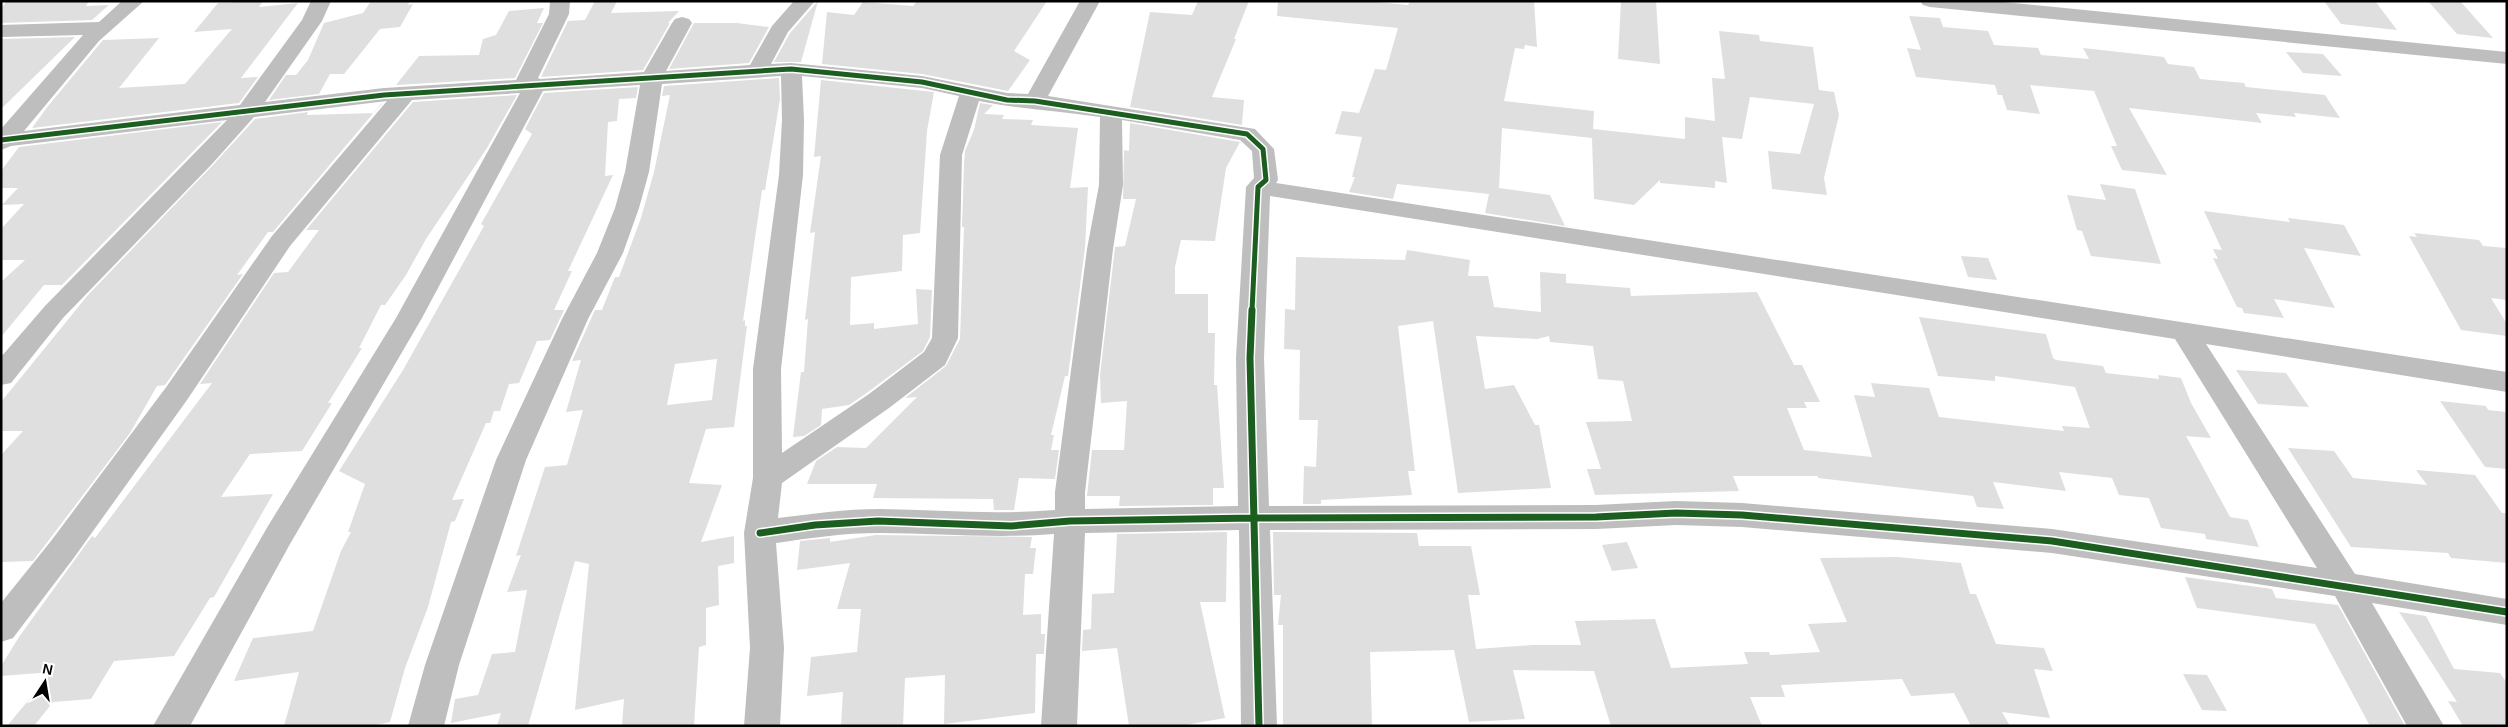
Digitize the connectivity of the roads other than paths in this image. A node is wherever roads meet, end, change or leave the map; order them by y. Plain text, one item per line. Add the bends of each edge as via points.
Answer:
1 (134, 1) edge
2 (321, 1) edge
3 (560, 1) edge
4 (806, 1) edge
5 (1090, 1) edge
6 (1930, 1) edge
7 (2072, 9) edge
8 (682, 23) dead end
9 (104, 28) junction
10 (1, 31) edge
11 (2507, 58) edge
12 (791, 69) junction
13 (757, 71) junction
14 (652, 77) junction
15 (530, 85) junction
16 (972, 92) junction
17 (404, 94) junction
18 (1035, 102) junction
19 (1111, 112) junction
20 (246, 113) junction
21 (2, 141) edge
22 (1258, 187) junction
23 (2182, 330) junction
24 (1, 376) edge
25 (2507, 382) edge
26 (768, 478) junction
27 (1253, 518) junction
28 (1070, 521) junction
29 (760, 533) junction
30 (2345, 585) junction
31 (2507, 612) edge
32 (1, 628) edge
33 (171, 726) edge
34 (426, 726) edge
35 (762, 726) edge
36 (1059, 726) edge
37 (1259, 726) edge
38 (2426, 726) edge

1 - 9 street
2 - 20 street via 312,21
3 - 15 street via 559,14
4 - 13 street via 779,30
5 - 18 street
6 - 7 street
7 - 11 street
8 - 14 street
9 - 10 street
9 - 21 street via 92,37
12 - 13 street
12 - 16 street via 922,82
12 - 26 street via 791,175 767,368
13 - 14 street
14 - 15 street
14 - 34 street via 637,172 627,208 610,253 575,319 511,460 442,665
15 - 17 street
15 - 33 street via 409,318 279,535
16 - 18 street
16 - 26 street via 951,156 945,338 935,358
17 - 20 street
17 - 32 street via 281,241 177,393
18 - 19 street
19 - 22 street via 1247,134 1263,149 1266,180
19 - 28 street via 1111,185 1075,450
20 - 21 street
20 - 24 street via 54,312
22 - 23 street
22 - 27 street via 1250,358
23 - 25 street
23 - 30 street
26 - 29 street
27 - 28 street
27 - 30 street via 1742,515 2052,542
27 - 37 street
28 - 29 street via 1011,526 878,521
28 - 36 street
29 - 35 street via 767,648
30 - 31 street
30 - 38 street

